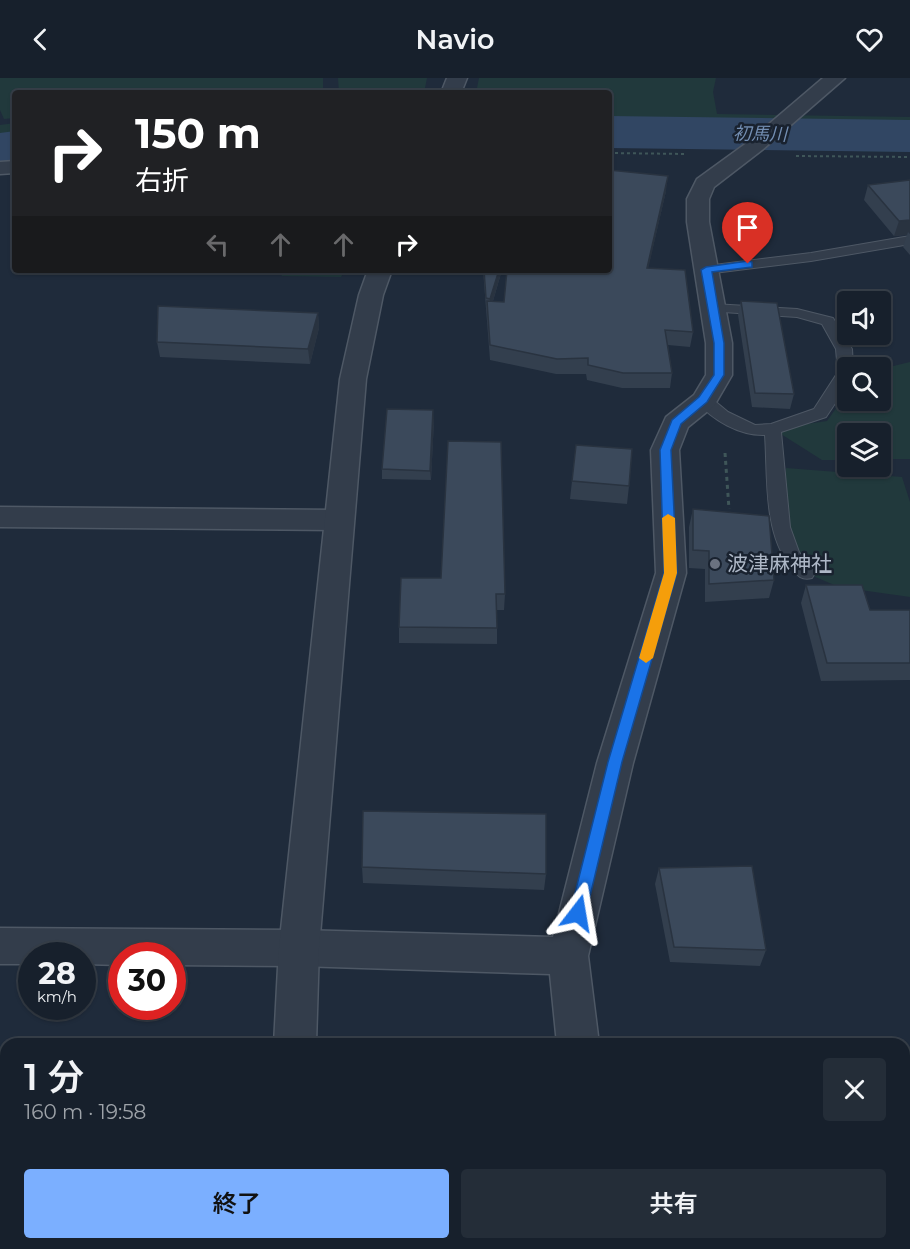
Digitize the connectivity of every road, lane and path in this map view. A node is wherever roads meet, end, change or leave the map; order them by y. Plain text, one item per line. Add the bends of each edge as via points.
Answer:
1 (835, 78) edge
2 (749, 151) junction
3 (612, 153) edge
4 (910, 157) edge
5 (910, 240) edge
6 (706, 270) junction
7 (379, 273) edge
8 (713, 308) junction
9 (713, 408) junction
10 (773, 429) junction
11 (729, 509) dead end
12 (0, 517) edge
13 (338, 520) junction
14 (806, 573) dead end
15 (0, 946) edge
16 (299, 948) junction
17 (568, 956) junction
18 (295, 1038) edge
19 (577, 1038) edge

1 - 2 street
2 - 3 path
2 - 4 path
2 - 6 street via 705,184 698,199
5 - 6 lane
6 - 8 street
7 - 13 street via 353,379
8 - 9 street via 719,375
8 - 10 lane via 797,313 828,321 844,349 846,372 820,413
9 - 10 lane via 753,430
9 - 11 path
9 - 17 street via 676,423 665,450 671,573 615,762
10 - 14 lane via 781,527 791,554
12 - 13 street
13 - 16 street
15 - 16 street
16 - 17 street
16 - 18 street
17 - 19 street

